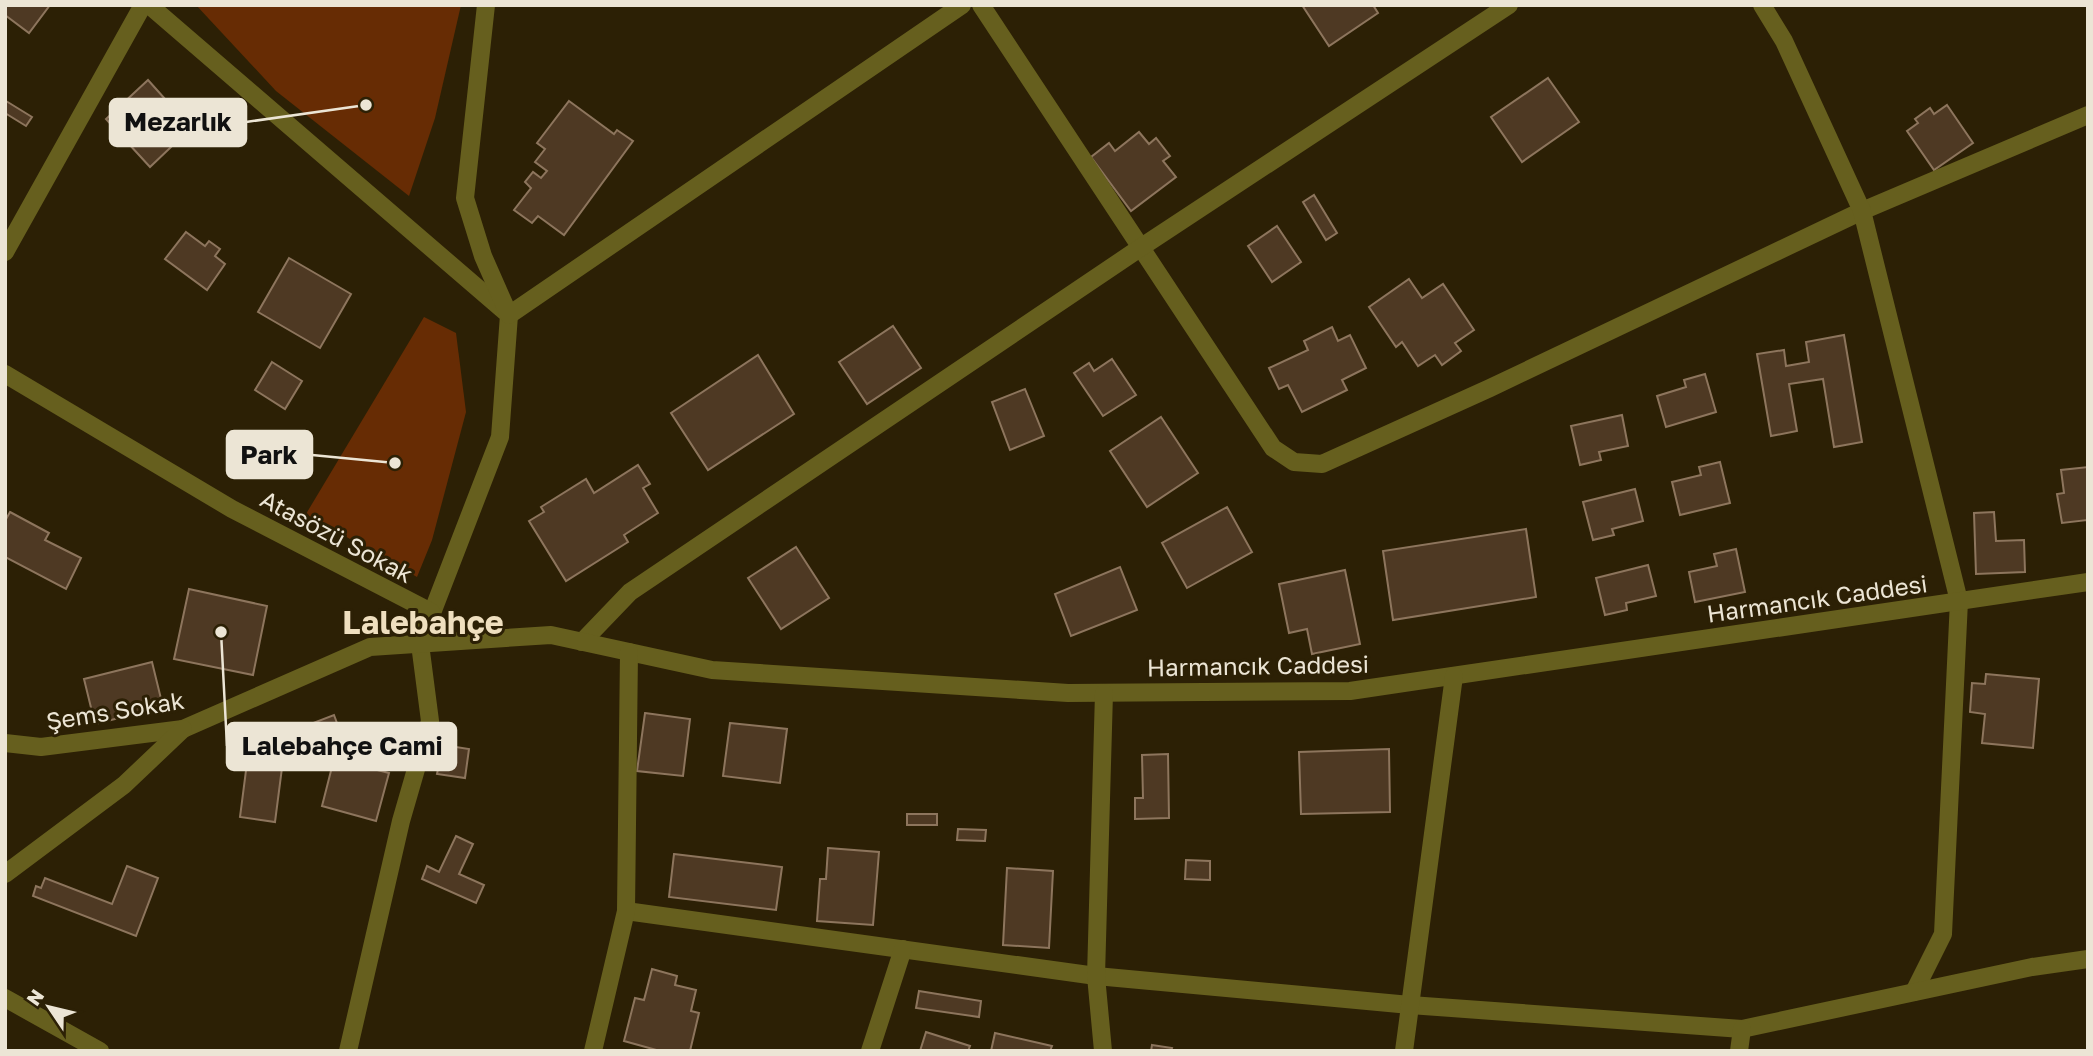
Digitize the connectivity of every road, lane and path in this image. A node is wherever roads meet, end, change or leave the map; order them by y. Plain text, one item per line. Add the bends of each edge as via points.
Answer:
1 (146, 5) edge
2 (486, 5) edge
3 (962, 5) edge
4 (981, 5) edge
5 (1509, 5) edge
6 (1762, 5) edge
7 (2088, 115) edge
8 (1862, 211) junction
9 (1140, 248) junction
10 (5, 252) edge
11 (509, 315) junction
12 (5, 374) edge
13 (2088, 582) edge
14 (1959, 601) junction
15 (431, 612) junction
16 (551, 635) joint
17 (582, 642) junction
18 (420, 644) junction
19 (629, 652) junction
20 (1454, 676) junction
21 (1104, 693) junction
22 (183, 729) junction
23 (5, 743) edge
24 (5, 874) edge
25 (626, 911) junction
26 (903, 949) junction
27 (2088, 959) edge
28 (1096, 976) junction
29 (1914, 992) junction
30 (5, 998) edge
31 (1410, 1005) junction
32 (1742, 1029) junction
33 (100, 1051) edge
34 (348, 1051) edge
35 (593, 1051) edge
36 (870, 1051) edge
37 (1103, 1051) edge
38 (1404, 1051) edge
39 (1739, 1051) edge

1 - 10 street
1 - 11 street
2 - 11 street via 465,198 483,256
3 - 11 street
4 - 9 street
5 - 9 street
6 - 8 street via 1784,41
7 - 8 street
8 - 9 street via 1322,464 1294,462 1273,447
8 - 14 street
9 - 17 street via 630,592
11 - 15 street via 500,437
12 - 15 street, Atasözü Sokak via 232,509
13 - 14 street, Harmancık Caddesi
14 - 20 street, Harmancık Caddesi
14 - 29 street via 1943,934
15 - 18 street
16 - 17 street, Harmancık Caddesi
16 - 18 street, Şems Sokak
17 - 19 street, Harmancık Caddesi
18 - 22 street, Şems Sokak via 370,647
18 - 34 street via 430,721 401,821
19 - 21 street, Harmancık Caddesi via 712,670
19 - 25 street
20 - 21 street, Harmancık Caddesi via 1350,691
20 - 31 street
21 - 28 street
22 - 23 street, Şems Sokak via 41,747
22 - 24 street via 124,785
25 - 26 street
25 - 35 street
26 - 28 street
26 - 36 street
27 - 29 street
28 - 31 street
28 - 37 street
29 - 32 street
30 - 33 street
31 - 32 street
31 - 38 street
32 - 39 street

